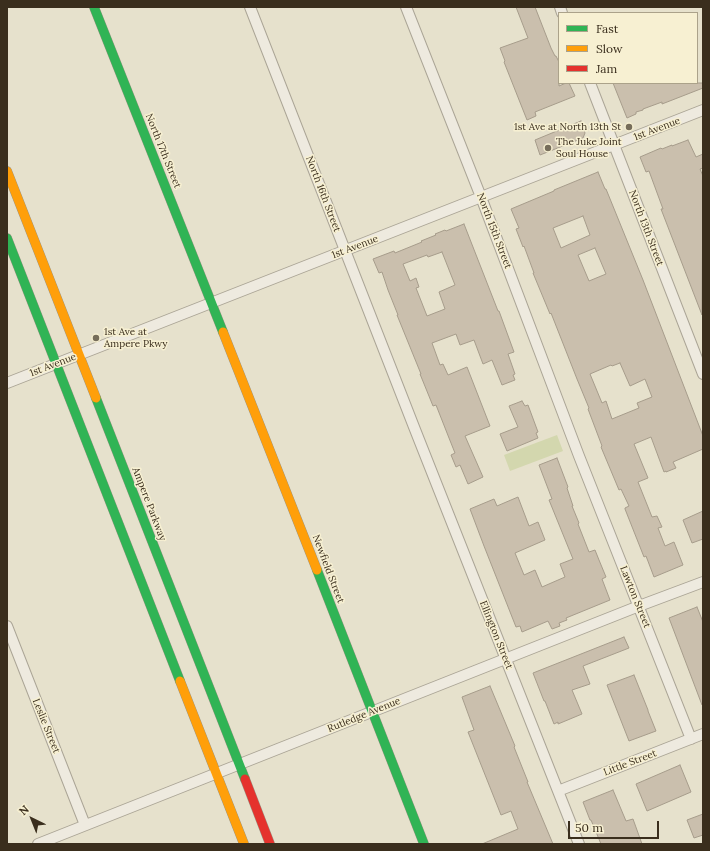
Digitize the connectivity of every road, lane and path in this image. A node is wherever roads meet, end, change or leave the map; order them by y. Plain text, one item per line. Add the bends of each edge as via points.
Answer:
1 (94, 7) edge
2 (250, 7) edge
3 (406, 7) edge
4 (590, 84) edge
5 (703, 110) edge
6 (614, 145) junction
7 (7, 171) edge
8 (481, 198) junction
9 (7, 238) edge
10 (345, 250) junction
11 (212, 303) junction
12 (79, 355) junction
13 (56, 364) junction
14 (703, 374) edge
15 (7, 383) edge
16 (414, 427) joint
17 (579, 456) joint
18 (703, 582) edge
19 (639, 606) junction
20 (7, 626) edge
21 (506, 659) junction
22 (372, 712) junction
23 (703, 734) edge
24 (691, 739) junction
25 (239, 764) junction
26 (217, 773) junction
27 (558, 791) junction
28 (85, 825) junction
29 (38, 844) edge
30 (244, 844) edge
31 (270, 844) edge
32 (424, 844) edge
33 (579, 844) edge

1 - 11 street, North 17th Street
2 - 10 street, North 16th Street
3 - 8 street, North 15th Street
4 - 6 street, North 13th Street
5 - 6 street, 1st Avenue
6 - 8 street, 1st Avenue
6 - 14 street, North 13th Street
7 - 12 street, Ampere Parkway
8 - 10 street, 1st Avenue
8 - 17 street, North 15th Street
9 - 13 street
10 - 11 street, 1st Avenue
10 - 16 street, North 16th Street
11 - 12 street, 1st Avenue
11 - 22 street, Newfield Street
12 - 13 street, 1st Avenue
12 - 25 street, Ampere Parkway
13 - 15 street, 1st Avenue
13 - 26 street
16 - 21 street, Ellington Street
17 - 19 street, Lawton Street
18 - 19 street, Rutledge Avenue
19 - 21 street, Rutledge Avenue
19 - 24 street, Lawton Street
20 - 28 street, Leslie Street
21 - 22 street, Rutledge Avenue
21 - 27 street, Ellington Street
22 - 25 street, Rutledge Avenue
22 - 32 street, Newfield Street
23 - 24 street, Little Street
24 - 27 street, Little Street
25 - 26 street, Rutledge Avenue
25 - 31 street, Ampere Parkway
26 - 28 street, Rutledge Avenue
26 - 30 street
27 - 33 street, Ellington Street
28 - 29 street, Rutledge Avenue

